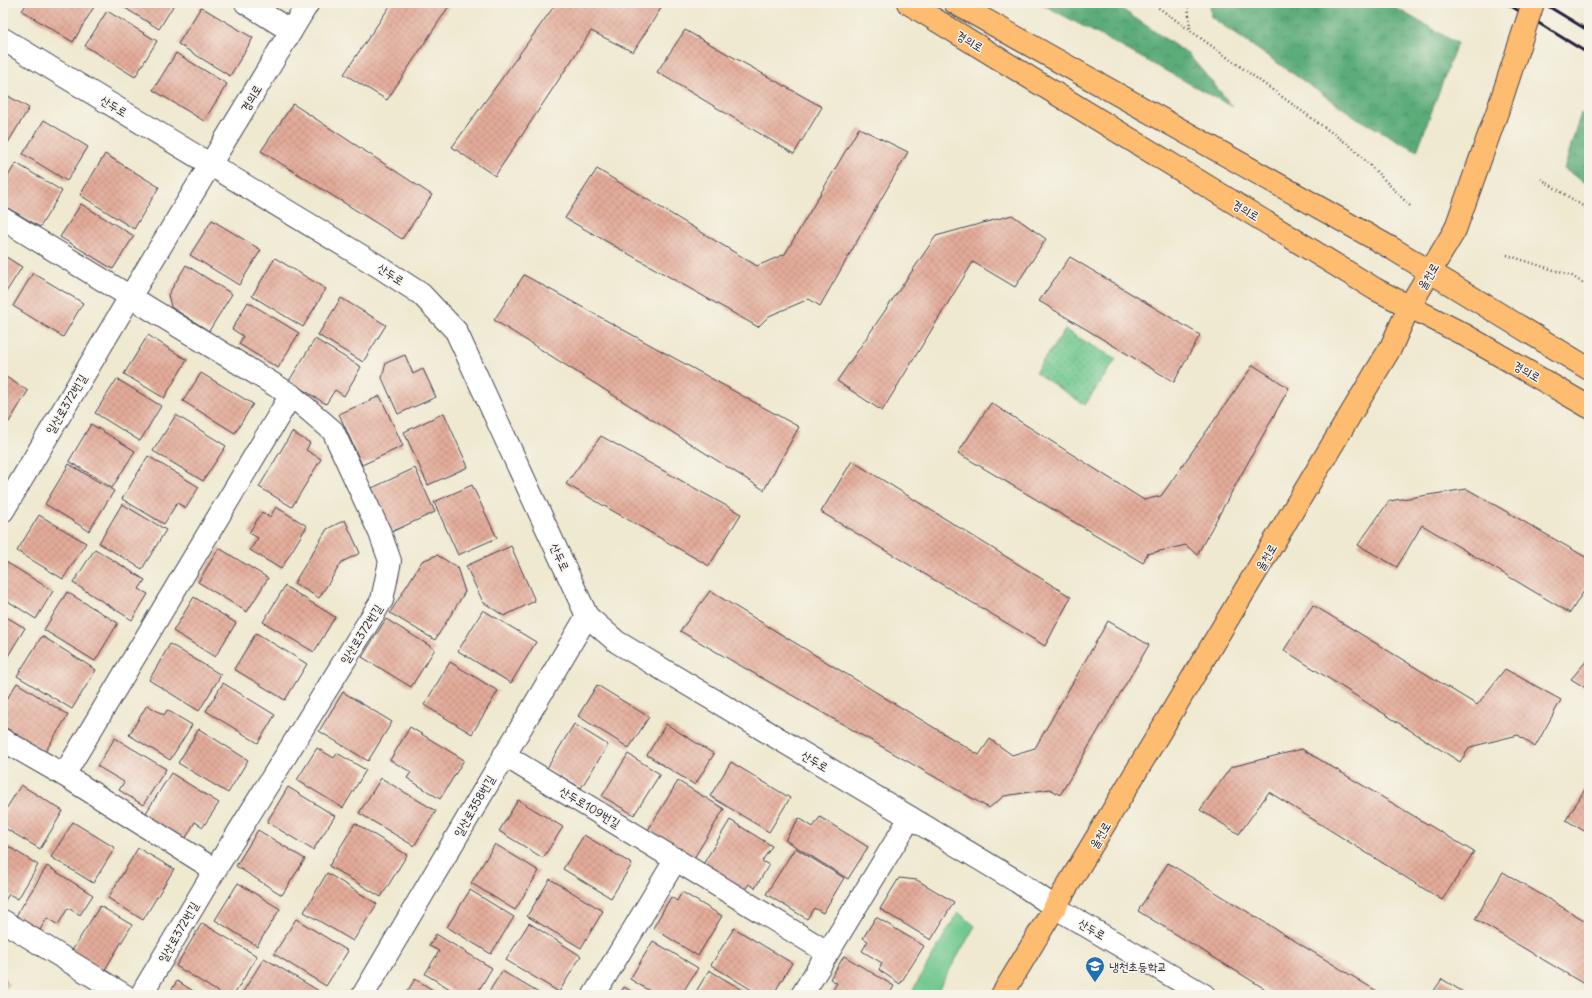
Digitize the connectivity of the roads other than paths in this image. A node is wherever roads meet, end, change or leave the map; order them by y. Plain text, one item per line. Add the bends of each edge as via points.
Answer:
1 (246, 3) edge
2 (308, 3) edge
3 (908, 3) edge
4 (955, 3) edge
5 (1533, 3) edge
6 (291, 31) junction
7 (3, 39) edge
8 (212, 165) junction
9 (3, 219) edge
10 (1430, 272) junction
11 (130, 297) junction
12 (1409, 307) junction
13 (1589, 369) edge
14 (291, 395) junction
15 (1589, 407) edge
16 (3, 511) edge
17 (587, 616) junction
18 (3, 740) edge
19 (504, 755) junction
20 (64, 776) junction
21 (910, 818) junction
22 (676, 859) junction
23 (215, 870) junction
24 (1056, 908) junction
25 (3, 921) edge
26 (827, 952) junction
27 (124, 995) edge
28 (141, 995) edge
29 (363, 995) edge
30 (594, 995) edge
31 (802, 995) edge
32 (1002, 995) edge
33 (1204, 995) edge

1 - 6 street
2 - 6 street, 경의로
3 - 12 main road, 경의로 via 1375,289
4 - 10 main road
5 - 10 main road, 율천로, bridge via 1455,230
6 - 8 street, 경의로
7 - 8 street, 산두로
8 - 11 street, 일산로372번길
8 - 17 street, 산두로 via 422,294 456,331
9 - 11 street, 일산로372번길
10 - 12 main road, 율천로
10 - 13 main road
11 - 14 street, 일산로372번길
11 - 16 street, 일산로372번길
12 - 15 main road, 경의로 via 1463,334
12 - 24 main road, 율천로 via 1391,347
14 - 20 street
14 - 23 street, 일산로372번길 via 332,431 380,533 390,562 382,600
17 - 19 street, 일산로358번길
17 - 21 street, 산두로 via 617,642
18 - 20 street
19 - 22 street, 산두로109번길
19 - 29 street, 일산로358번길
20 - 23 street
21 - 24 street, 산두로 via 1018,882
21 - 26 street
22 - 26 street, 산두로109번길
22 - 30 street
23 - 28 street, 일산로372번길
24 - 32 main road, 율천로
24 - 33 street, 산두로
25 - 27 street
26 - 31 street

